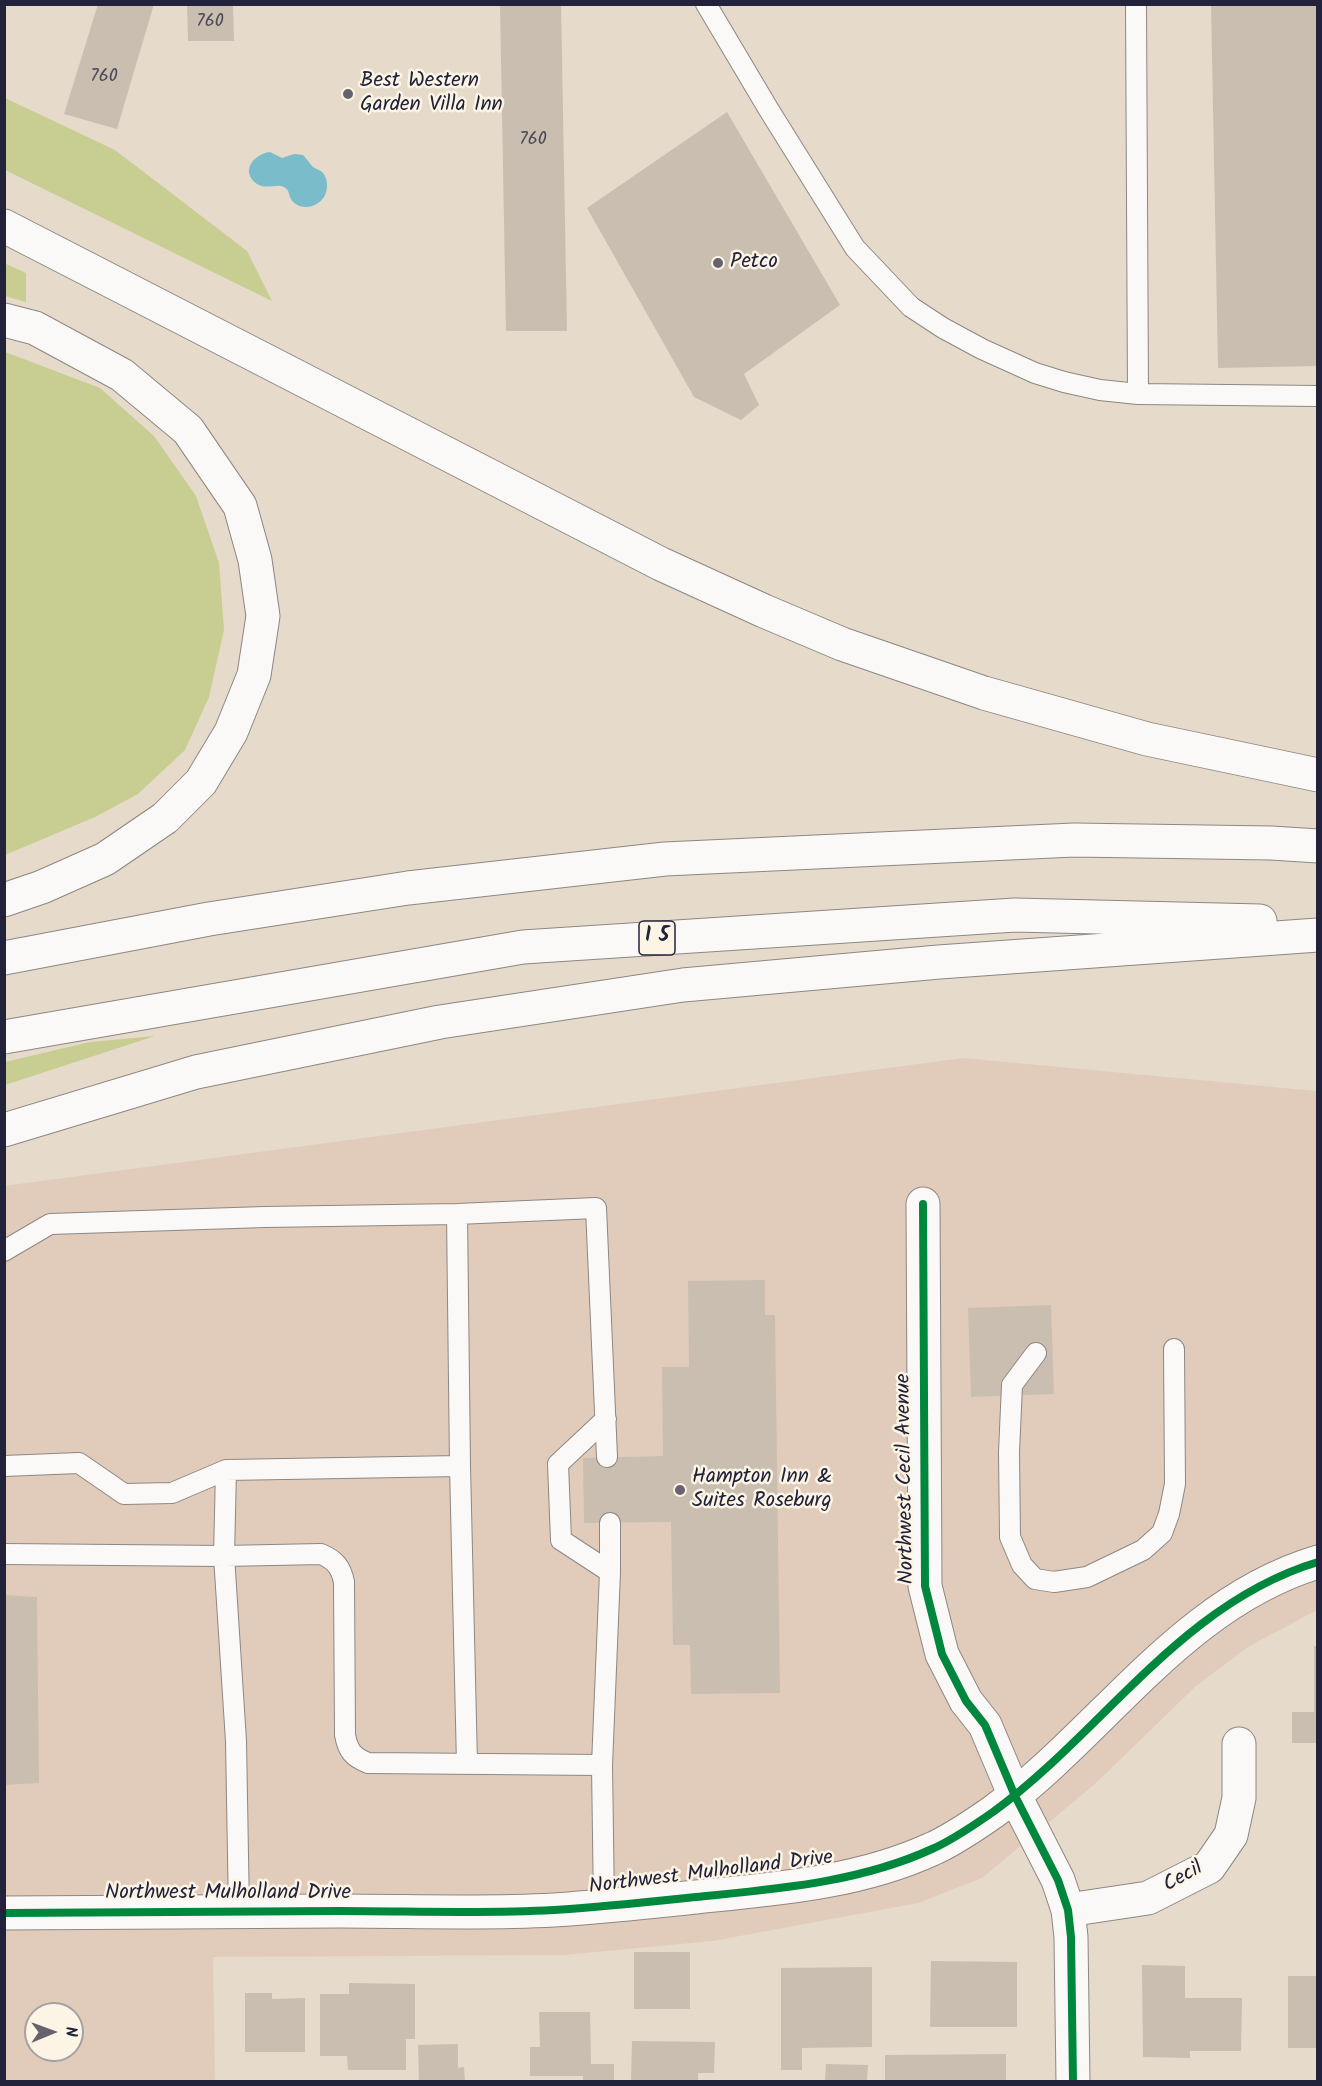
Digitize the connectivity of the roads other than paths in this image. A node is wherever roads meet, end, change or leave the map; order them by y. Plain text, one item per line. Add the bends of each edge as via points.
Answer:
1 (706, 4) edge
2 (1136, 4) edge
3 (4, 226) edge
4 (4, 320) edge
5 (1138, 394) junction
6 (1317, 396) edge
7 (1317, 775) edge
8 (1317, 846) edge
9 (4, 900) edge
10 (1317, 922) edge
11 (1317, 935) edge
12 (4, 958) edge
13 (4, 1037) edge
14 (4, 1130) edge
15 (923, 1204) dead end
16 (457, 1214) junction
17 (4, 1251) edge
18 (1174, 1349) dead end
19 (1036, 1353) dead end
20 (606, 1419) junction
21 (607, 1457) dead end
22 (4, 1466) edge
23 (460, 1466) junction
24 (226, 1470) junction
25 (610, 1522) dead end
26 (4, 1554) edge
27 (224, 1556) junction
28 (1317, 1562) edge
29 (610, 1572) junction
30 (1239, 1744) dead end
31 (467, 1764) junction
32 (602, 1765) junction
33 (1015, 1796) junction
34 (604, 1906) junction
35 (1068, 1910) junction
36 (238, 1912) junction
37 (4, 1913) edge
38 (1073, 2082) edge

1 - 5 lane via 855,248 911,307 982,349 1035,373 1100,390
2 - 5 lane
3 - 7 main road via 662,564 842,644 984,693 1147,739
4 - 9 main road via 35,328 122,375 188,429 240,506 255,560 263,616 254,675 231,732 201,782 165,818 105,859
5 - 6 lane
8 - 12 main road via 1074,840 665,859 408,888 209,919
10 - 13 main road, I 5 via 1015,915 523,947
11 - 14 main road via 683,985 440,1022 196,1072
15 - 33 main road, Northwest Cecil Avenue via 925,1586 942,1653 966,1701 985,1725
16 - 17 lane via 50,1224
16 - 20 lane via 597,1208
16 - 23 lane
18 - 19 lane via 1175,1484 1162,1533 1143,1550 1087,1577 1054,1582 1035,1579 1022,1565 1010,1537 1012,1385
20 - 21 lane
20 - 29 lane via 558,1464 561,1540
22 - 24 lane via 79,1463 124,1494 172,1493
23 - 24 lane
23 - 31 lane
24 - 27 lane
25 - 29 lane
26 - 27 lane
27 - 31 lane via 321,1554 333,1559 342,1570 344,1582 347,1749 356,1759 368,1763
27 - 36 lane via 236,1741
28 - 33 main road, Northwest Mulholland Drive via 1246,1592 1199,1625
29 - 32 lane
30 - 35 main road, Cecil via 1239,1798 1232,1835 1209,1867 1148,1898
31 - 32 lane
32 - 34 lane
33 - 34 main road, Northwest Mulholland Drive via 933,1849 878,1869 820,1883
33 - 35 main road, Northwest Cecil Avenue via 1058,1880
34 - 36 main road, Northwest Mulholland Drive via 551,1910
35 - 38 main road, Northwest Cecil Avenue
36 - 37 main road, Northwest Mulholland Drive

